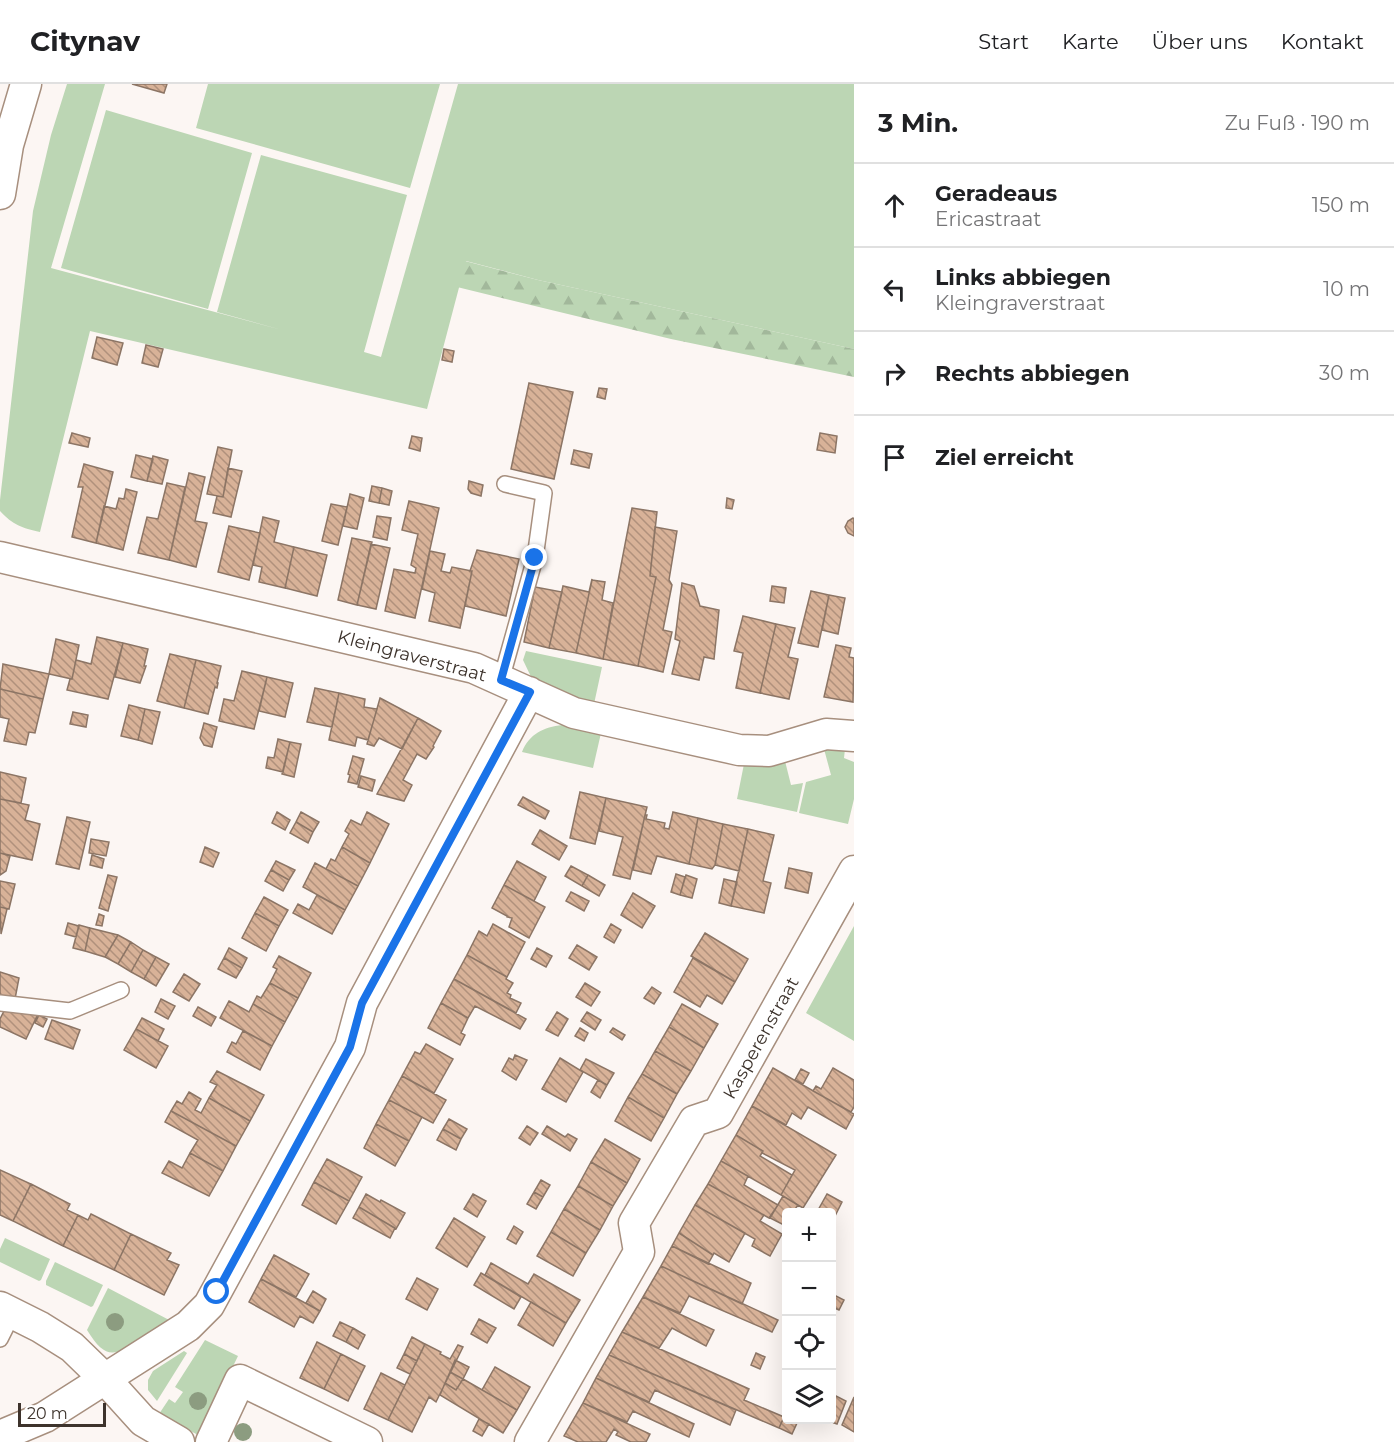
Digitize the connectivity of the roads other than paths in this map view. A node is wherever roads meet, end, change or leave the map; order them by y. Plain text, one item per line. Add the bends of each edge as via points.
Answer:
1 (26, 84) edge
2 (0, 194) edge
3 (505, 484) dead end
4 (0, 557) edge
5 (501, 680) junction
6 (530, 692) junction
7 (854, 736) edge
8 (854, 871) edge
9 (121, 990) dead end
10 (0, 1003) edge
11 (4, 1320) edge
12 (105, 1379) junction
13 (0, 1436) edge
14 (179, 1442) edge
15 (211, 1442) edge
16 (367, 1442) edge
17 (530, 1442) edge

1 - 2 street via 8,145
3 - 5 lane via 544,493 535,558
4 - 5 street, Kleingraverstraat via 474,668
5 - 6 street, Kleingraverstraat
6 - 7 street, Kleingraverstraat via 574,713 739,750 769,751 826,735
6 - 12 street via 362,1003 350,1047 209,1305 188,1326
8 - 17 street, Kasperenstraat via 718,1113 694,1121 634,1223 639,1252
9 - 10 lane via 70,1011
11 - 12 street via 40,1327 72,1347
12 - 13 street via 45,1416
12 - 14 street via 143,1420
15 - 16 street via 240,1380

